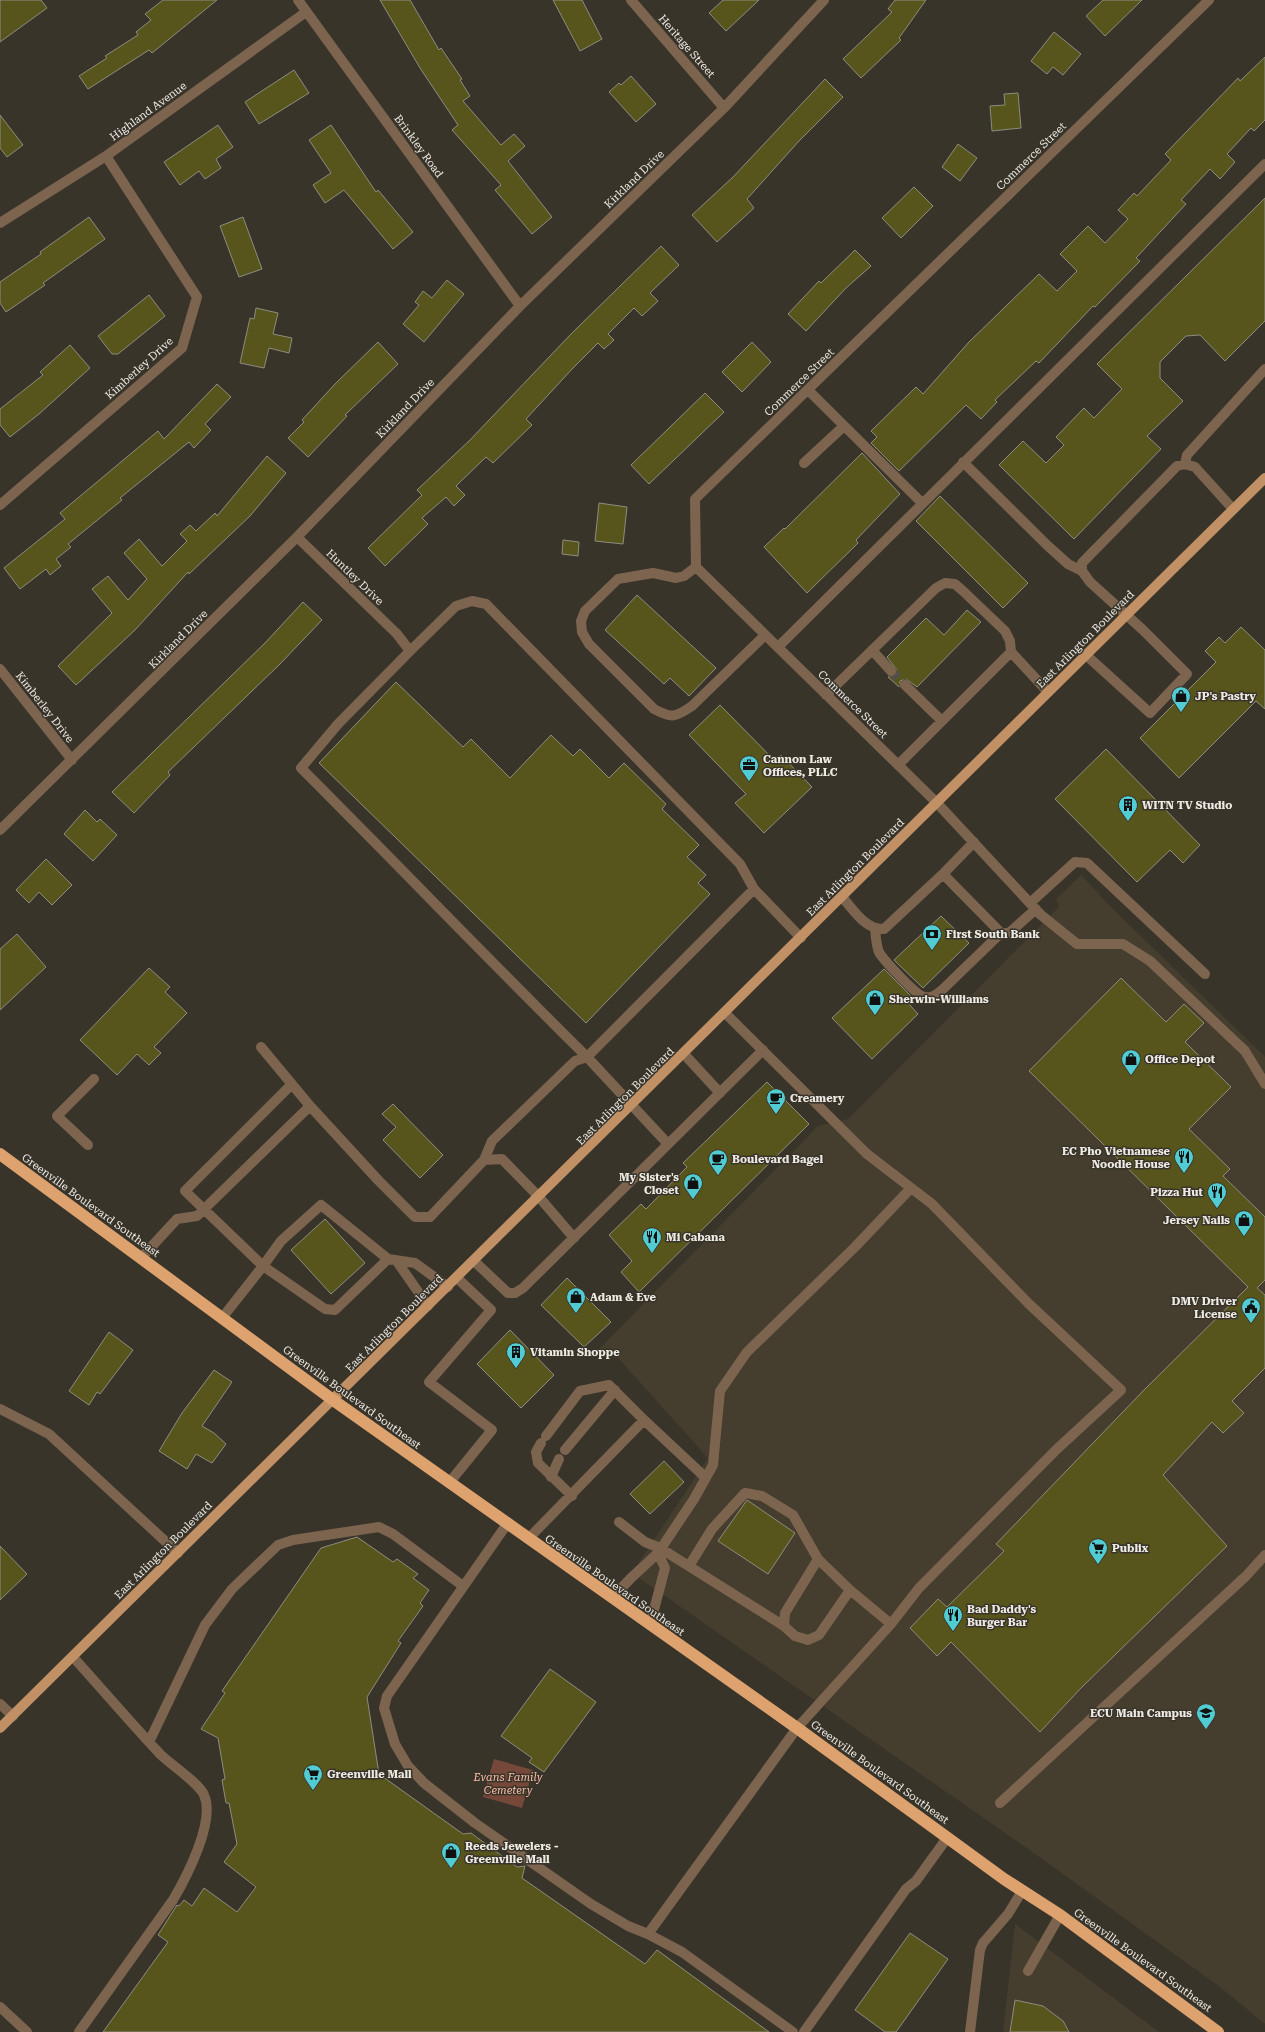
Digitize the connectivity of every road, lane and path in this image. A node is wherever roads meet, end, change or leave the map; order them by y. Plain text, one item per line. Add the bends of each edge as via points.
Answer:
1 (298, 0) edge
2 (631, 0) edge
3 (824, 0) edge
4 (1209, 0) edge
5 (306, 12) junction
6 (724, 108) junction
7 (106, 156) junction
8 (1265, 164) edge
9 (0, 223) edge
10 (520, 306) junction
11 (1265, 369) edge
12 (808, 390) junction
13 (844, 426) junction
14 (963, 462) junction
15 (804, 463) dead end
16 (1185, 464) junction
17 (1265, 478) edge
18 (922, 503) junction
19 (0, 505) edge
20 (1233, 510) junction
21 (297, 538) junction
22 (696, 566) junction
23 (1082, 571) junction
24 (1127, 615) junction
25 (765, 635) junction
26 (778, 647) junction
27 (872, 650) junction
28 (410, 651) junction
29 (1011, 652) junction
30 (1086, 655) junction
31 (0, 669) edge
32 (891, 672) tunnel mouth
33 (905, 685) tunnel mouth
34 (1048, 692) junction
35 (826, 695) junction
36 (942, 721) junction
37 (72, 760) junction
38 (898, 765) junction
39 (937, 803) junction
40 (0, 830) edge
41 (974, 842) junction
42 (943, 874) junction
43 (754, 889) junction
44 (842, 897) junction
45 (1033, 906) junction
46 (875, 929) junction
47 (1001, 933) junction
48 (801, 938) junction
49 (1205, 974) dead end
50 (725, 1013) junction
51 (261, 1047) dead end
52 (763, 1050) junction
53 (684, 1054) junction
54 (587, 1057) junction
55 (94, 1079) dead end
56 (292, 1084) junction
57 (1265, 1084) edge
58 (720, 1093) junction
59 (633, 1105) junction
60 (310, 1106) junction
61 (668, 1144) junction
62 (88, 1145) dead end
63 (0, 1154) edge
64 (484, 1160) junction
65 (911, 1188) junction
66 (539, 1197) junction
67 (203, 1210) junction
68 (574, 1238) junction
69 (141, 1258) junction
70 (392, 1260) junction
71 (474, 1261) junction
72 (263, 1266) junction
73 (457, 1278) junction
74 (448, 1287) junction
75 (428, 1306) junction
76 (222, 1318) junction
77 (615, 1390) junction
78 (333, 1400) junction
79 (0, 1409) edge
80 (644, 1420) junction
81 (565, 1450) dead end
82 (559, 1459) dead end
83 (551, 1477) junction
84 (706, 1478) junction
85 (449, 1483) junction
86 (572, 1496) junction
87 (619, 1522) dead end
88 (507, 1524) junction
89 (528, 1539) junction
90 (659, 1551) junction
91 (178, 1553) junction
92 (1265, 1555) edge
93 (818, 1559) junction
94 (689, 1566) junction
95 (463, 1586) junction
96 (850, 1590) junction
97 (612, 1598) junction
98 (891, 1624) junction
99 (650, 1625) junction
100 (784, 1626) junction
101 (73, 1657) junction
102 (0, 1704) edge
103 (12, 1716) junction
104 (0, 1728) edge
105 (797, 1728) junction
106 (149, 1742) junction
107 (1000, 1803) dead end
108 (947, 1838) junction
109 (1022, 1891) junction
110 (1060, 1915) junction
111 (648, 1934) junction
112 (1028, 1971) dead end
113 (0, 2007) edge
114 (27, 2032) edge
115 (79, 2032) edge
116 (793, 2032) edge
117 (804, 2032) edge
118 (970, 2032) edge
119 (1218, 2032) edge

1 - 5 street, Brinkley Road
2 - 6 street, Heritage Street
3 - 6 street, Kirkland Drive
4 - 12 street, Commerce Street
5 - 7 street, Highland Avenue
5 - 10 street, Brinkley Road
6 - 10 street, Kirkland Drive
7 - 9 street, Highland Avenue
7 - 19 street, Kimberley Drive via 197,297 182,348
8 - 14 street
10 - 21 street, Kirkland Drive
11 - 16 street via 1187,455
12 - 13 street
12 - 22 street, Commerce Street via 695,499
13 - 15 street
13 - 18 street
14 - 18 street
14 - 23 street via 1048,546 1068,564
16 - 20 street via 1195,467
16 - 23 street via 1177,466 1082,563
17 - 20 main road, East Arlington Boulevard
18 - 26 street
20 - 24 main road, East Arlington Boulevard
21 - 28 street, Huntley Drive via 397,634
21 - 37 street, Kirkland Drive
22 - 25 street, Commerce Street
22 - 25 street via 684,576 676,578 653,573 618,579 585,611 580,621 582,632 589,644 654,709 667,717 679,715 692,706
23 - 24 street via 1090,582
24 - 30 main road, East Arlington Boulevard
24 - 30 street via 1187,674 1150,714
25 - 26 street, Commerce Street
26 - 35 street, Commerce Street
27 - 29 street via 936,588 945,583 955,584 1005,631 1010,641
27 - 32 street
27 - 35 street
28 - 43 street via 456,606 472,601 486,604 740,864
28 - 54 street via 338,724 301,768
29 - 34 street
29 - 36 street
30 - 34 main road, East Arlington Boulevard
31 - 37 street, Kimberley Drive
33 - 36 street
34 - 39 main road, East Arlington Boulevard
35 - 38 street, Commerce Street
36 - 38 street
37 - 40 street, Kirkland Drive
38 - 39 street, Commerce Street
39 - 41 street, Commerce Street
39 - 44 main road, East Arlington Boulevard
41 - 42 street
41 - 45 street, Commerce Street
42 - 46 street via 884,929
42 - 47 street
43 - 48 street
43 - 54 street
44 - 46 street via 867,925
44 - 48 main road, East Arlington Boulevard
45 - 47 street via 1009,933
45 - 49 street via 1075,862 1087,863
45 - 57 street, Commerce Street via 1077,944 1123,944 1150,961 1245,1051
46 - 47 street via 880,953 915,991 925,997 933,997 942,990
48 - 50 main road, East Arlington Boulevard
50 - 52 street
50 - 53 main road, East Arlington Boulevard
51 - 56 street
52 - 58 street
52 - 65 street via 867,1154
53 - 58 street
53 - 59 main road, East Arlington Boulevard
54 - 59 street
54 - 64 street via 575,1061 492,1141
55 - 62 street via 57,1116
56 - 60 street
56 - 67 street via 185,1192
58 - 61 street
59 - 61 street
59 - 66 main road, East Arlington Boulevard
60 - 64 street via 415,1217 430,1217
60 - 67 street
61 - 68 street
63 - 69 highway, Greenville Boulevard Southeast
64 - 66 street via 502,1159
65 - 84 street via 855,1247 747,1352 720,1391 713,1465
65 - 98 street via 932,1204 994,1270 1121,1390 1057,1449 925,1582
66 - 68 street
66 - 71 main road, East Arlington Boulevard
67 - 69 street via 197,1216 177,1219
67 - 72 street
68 - 71 street via 515,1293 508,1293
69 - 76 highway, Greenville Boulevard Southeast
70 - 72 street via 335,1310 325,1309
70 - 72 street via 321,1205 281,1241
70 - 74 street via 415,1263
70 - 75 street
71 - 73 main road, East Arlington Boulevard
72 - 76 street
73 - 74 main road, East Arlington Boulevard
73 - 85 street via 491,1310 429,1382 492,1430
74 - 75 main road, East Arlington Boulevard
75 - 78 main road, East Arlington Boulevard
76 - 78 highway, Greenville Boulevard Southeast
77 - 80 street
77 - 81 street
77 - 83 street via 609,1385 580,1391 536,1452 538,1463
78 - 85 highway, Greenville Boulevard Southeast
78 - 91 main road, East Arlington Boulevard
79 - 91 street via 49,1434
80 - 84 street
80 - 86 street
82 - 83 street
83 - 86 street
84 - 90 street
85 - 88 highway, Greenville Boulevard Southeast
86 - 89 street
87 - 90 street
88 - 89 highway, Greenville Boulevard Southeast
88 - 95 street
89 - 97 highway, Greenville Boulevard Southeast
90 - 94 street
90 - 97 street
90 - 99 street via 665,1568
91 - 101 main road, East Arlington Boulevard
92 - 107 street via 1246,1576
93 - 94 street via 792,1515 762,1496 744,1493 712,1529
93 - 96 street
93 - 100 street via 785,1613
94 - 100 street
95 - 106 street via 379,1526 293,1540 278,1546 232,1589 205,1625
95 - 111 street via 384,1703 394,1744 408,1766 424,1783 475,1823 591,1904 628,1926
96 - 98 street
96 - 100 street via 819,1635 808,1640 795,1636
97 - 99 highway, Greenville Boulevard Southeast
98 - 105 street
99 - 105 highway, Greenville Boulevard Southeast
101 - 103 main road, East Arlington Boulevard
101 - 106 street
102 - 103 street
103 - 104 main road, East Arlington Boulevard
105 - 108 highway, Greenville Boulevard Southeast
105 - 111 street
106 - 115 street via 204,1796 207,1815 205,1829 182,1885 171,1903
108 - 109 highway, Greenville Boulevard Southeast
108 - 117 street via 916,1881 906,1889
109 - 110 highway, Greenville Boulevard Southeast
109 - 118 street via 980,1950
110 - 112 street
110 - 119 highway, Greenville Boulevard Southeast
111 - 116 street via 682,1952
113 - 114 street

